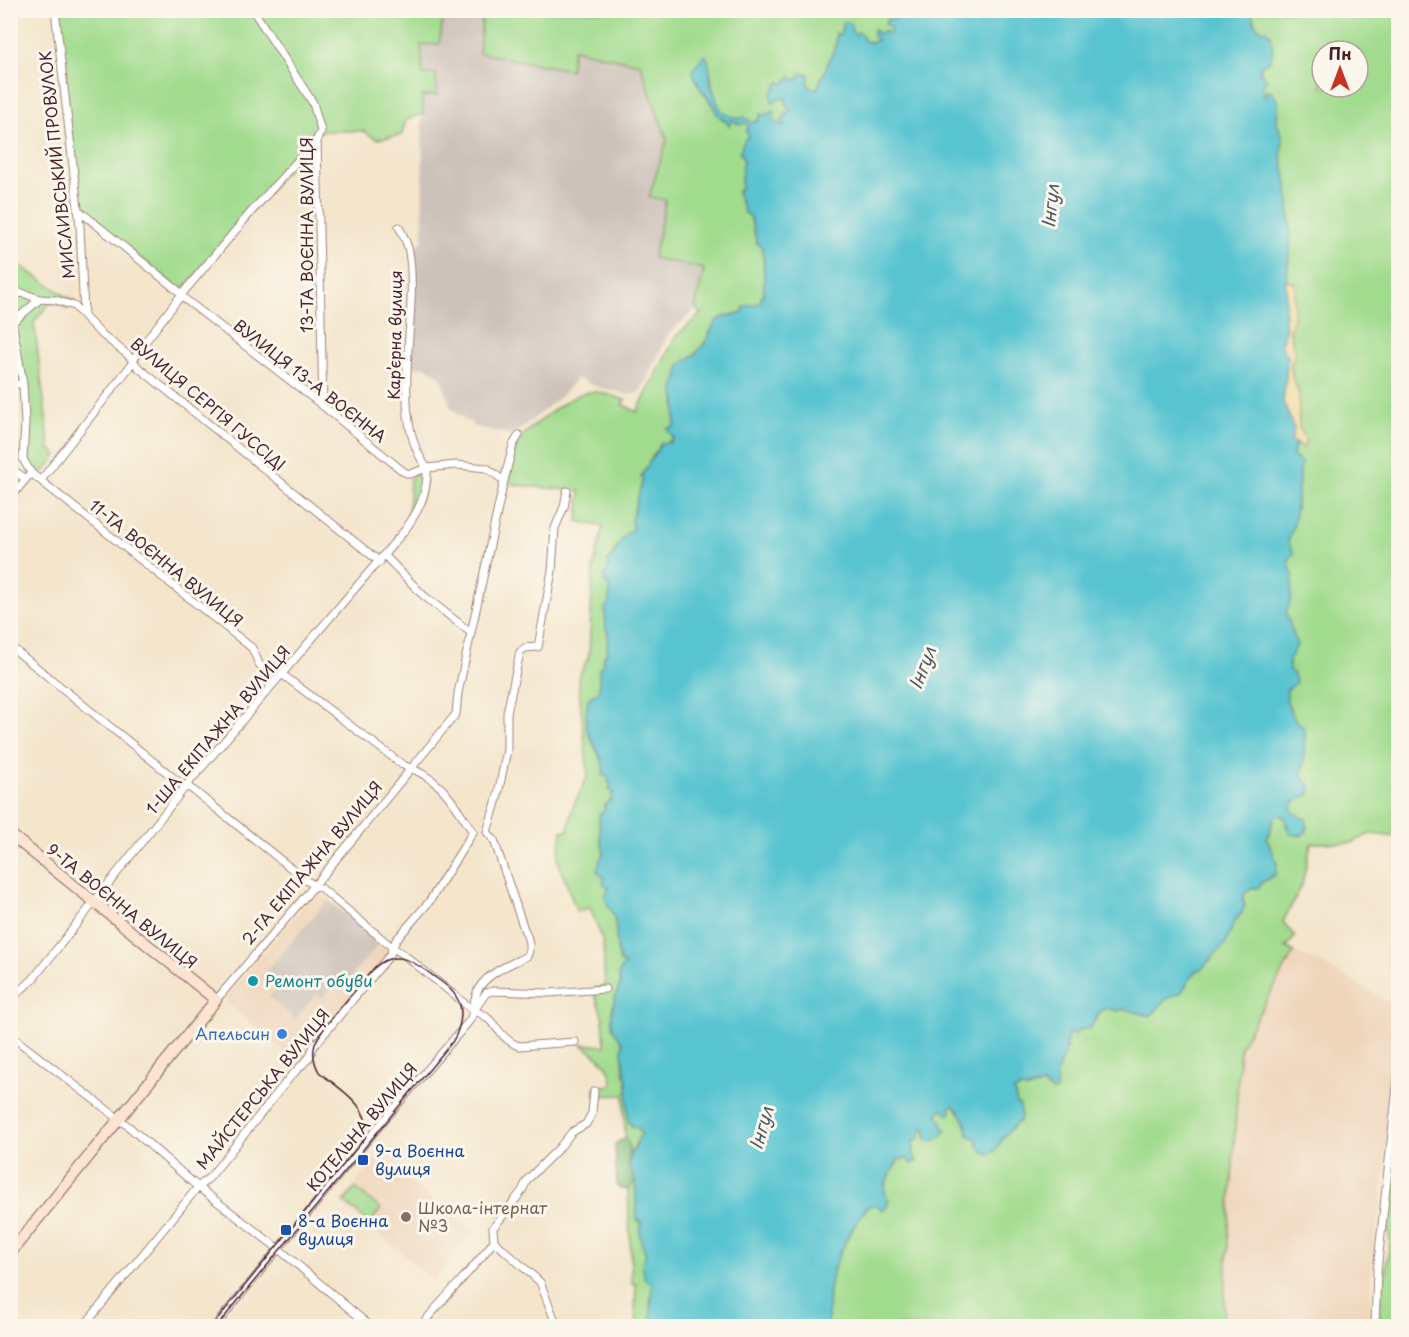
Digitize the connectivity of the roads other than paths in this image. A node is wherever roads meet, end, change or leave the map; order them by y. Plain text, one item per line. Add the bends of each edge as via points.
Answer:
1 (55, 10) edge
2 (253, 10) edge
3 (317, 139) junction
4 (77, 209) junction
5 (399, 227) dead end
6 (182, 295) junction
7 (10, 296) edge
8 (40, 299) junction
9 (10, 309) edge
10 (84, 316) junction
11 (13, 322) junction
12 (133, 361) junction
13 (10, 384) edge
14 (23, 384) junction
15 (323, 406) junction
16 (519, 435) dead end
17 (10, 468) edge
18 (427, 468) junction
19 (31, 472) junction
20 (26, 479) junction
21 (41, 480) junction
22 (504, 481) junction
23 (567, 491) dead end
24 (10, 498) edge
25 (382, 559) junction
26 (470, 632) junction
27 (10, 646) edge
28 (283, 675) junction
29 (275, 682) junction
30 (411, 768) junction
31 (186, 786) junction
32 (473, 832) junction
33 (487, 832) junction
34 (10, 834) edge
35 (315, 885) junction
36 (93, 901) junction
37 (393, 948) junction
38 (605, 989) dead end
39 (10, 1000) edge
40 (216, 1000) junction
41 (474, 1011) junction
42 (10, 1035) edge
43 (575, 1042) dead end
44 (1398, 1078) edge
45 (594, 1091) dead end
46 (119, 1120) junction
47 (198, 1187) junction
48 (494, 1241) junction
49 (279, 1249) junction
50 (10, 1253) edge
51 (84, 1326) edge
52 (215, 1326) edge
53 (369, 1326) edge
54 (421, 1326) edge
55 (557, 1326) edge
56 (1375, 1326) edge

1 - 4 street, МИСЛИВСЬКИЙ ПРОВУЛОК
2 - 3 street, 13-ТА ВОЄННА ВУЛИЦЯ via 313,102 321,131
3 - 6 street
3 - 15 street, 13-ТА ВОЄННА ВУЛИЦЯ
4 - 6 street, ВУЛИЦЯ 13-А ВОЄННА
4 - 10 street, МИСЛИВСЬКИЙ ПРОВУЛОК
5 - 18 street, Карʼєрна вулиця via 409,250 413,293 406,407 418,456
6 - 12 street
6 - 15 street, ВУЛИЦЯ 13-А ВОЄННА
7 - 8 street, ВУЛИЦЯ СЕРГІЯ ГУССІДІ via 22,292
8 - 10 street, ВУЛИЦЯ СЕРГІЯ ГУССІДІ via 74,306
8 - 11 street
9 - 11 street
10 - 12 street, ВУЛИЦЯ СЕРГІЯ ГУССІДІ
11 - 14 street
12 - 21 street
12 - 25 street, ВУЛИЦЯ СЕРГІЯ ГУССІДІ
13 - 14 street
14 - 19 street via 23,459
15 - 18 street, ВУЛИЦЯ 13-А ВОЄННА via 404,472
16 - 22 street, 2-ГА ЕКІПАЖНА ВУЛИЦЯ
17 - 20 street
18 - 22 street via 487,468
18 - 25 street, 1-ША ЕКІПАЖНА ВУЛИЦЯ via 428,486 417,514
19 - 20 street
19 - 21 street, 11-ТА ВОЄННА ВУЛИЦЯ
20 - 24 street
21 - 29 street, 11-ТА ВОЄННА ВУЛИЦЯ via 252,648 259,664
22 - 26 street, 2-ГА ЕКІПАЖНА ВУЛИЦЯ
23 - 33 street via 555,528 552,571 538,648 520,652 507,713 507,750
25 - 26 street, ВУЛИЦЯ СЕРГІЯ ГУССІДІ
25 - 28 street, 1-ША ЕКІПАЖНА ВУЛИЦЯ
26 - 30 street, 2-ГА ЕКІПАЖНА ВУЛИЦЯ via 456,714
27 - 31 street
28 - 29 street, 1-ША ЕКІПАЖНА ВУЛИЦЯ
28 - 30 street
29 - 31 street, 1-ША ЕКІПАЖНА ВУЛИЦЯ
30 - 32 street via 442,787
30 - 35 street, 2-ГА ЕКІПАЖНА ВУЛИЦЯ
31 - 35 street
31 - 36 street, 1-ША ЕКІПАЖНА ВУЛИЦЯ
32 - 33 street
32 - 37 street, МАЙСТЕРСЬКА ВУЛИЦЯ via 429,902
33 - 41 street, КОТЕЛЬНА ВУЛИЦЯ via 494,840 528,938 529,952 479,987
34 - 36 street, 9-ТА ВОЄННА ВУЛИЦЯ
35 - 37 street
35 - 40 street, 2-ГА ЕКІПАЖНА ВУЛИЦЯ
36 - 39 street, 1-ША ЕКІПАЖНА ВУЛИЦЯ via 33,979
36 - 40 street, 9-ТА ВОЄННА ВУЛИЦЯ
37 - 41 street
37 - 47 street, МАЙСТЕРСЬКА ВУЛИЦЯ via 314,1046 309,1058
38 - 41 street via 493,991 486,993
40 - 46 street, 2-ГА ЕКІПАЖНА ВУЛИЦЯ
41 - 43 street via 493,1021 511,1044
41 - 49 street, КОТЕЛЬНА ВУЛИЦЯ
42 - 46 street
44 - 56 street via 1377,1271
45 - 48 street via 592,1113 586,1124 572,1132 527,1180 493,1228
46 - 47 street
46 - 50 street, 2-ГА ЕКІПАЖНА ВУЛИЦЯ
47 - 49 street
47 - 51 street, МАЙСТЕРСЬКА ВУЛИЦЯ
48 - 54 street
48 - 55 street via 540,1282
49 - 52 street, КОТЕЛЬНА ВУЛИЦЯ
49 - 53 street

